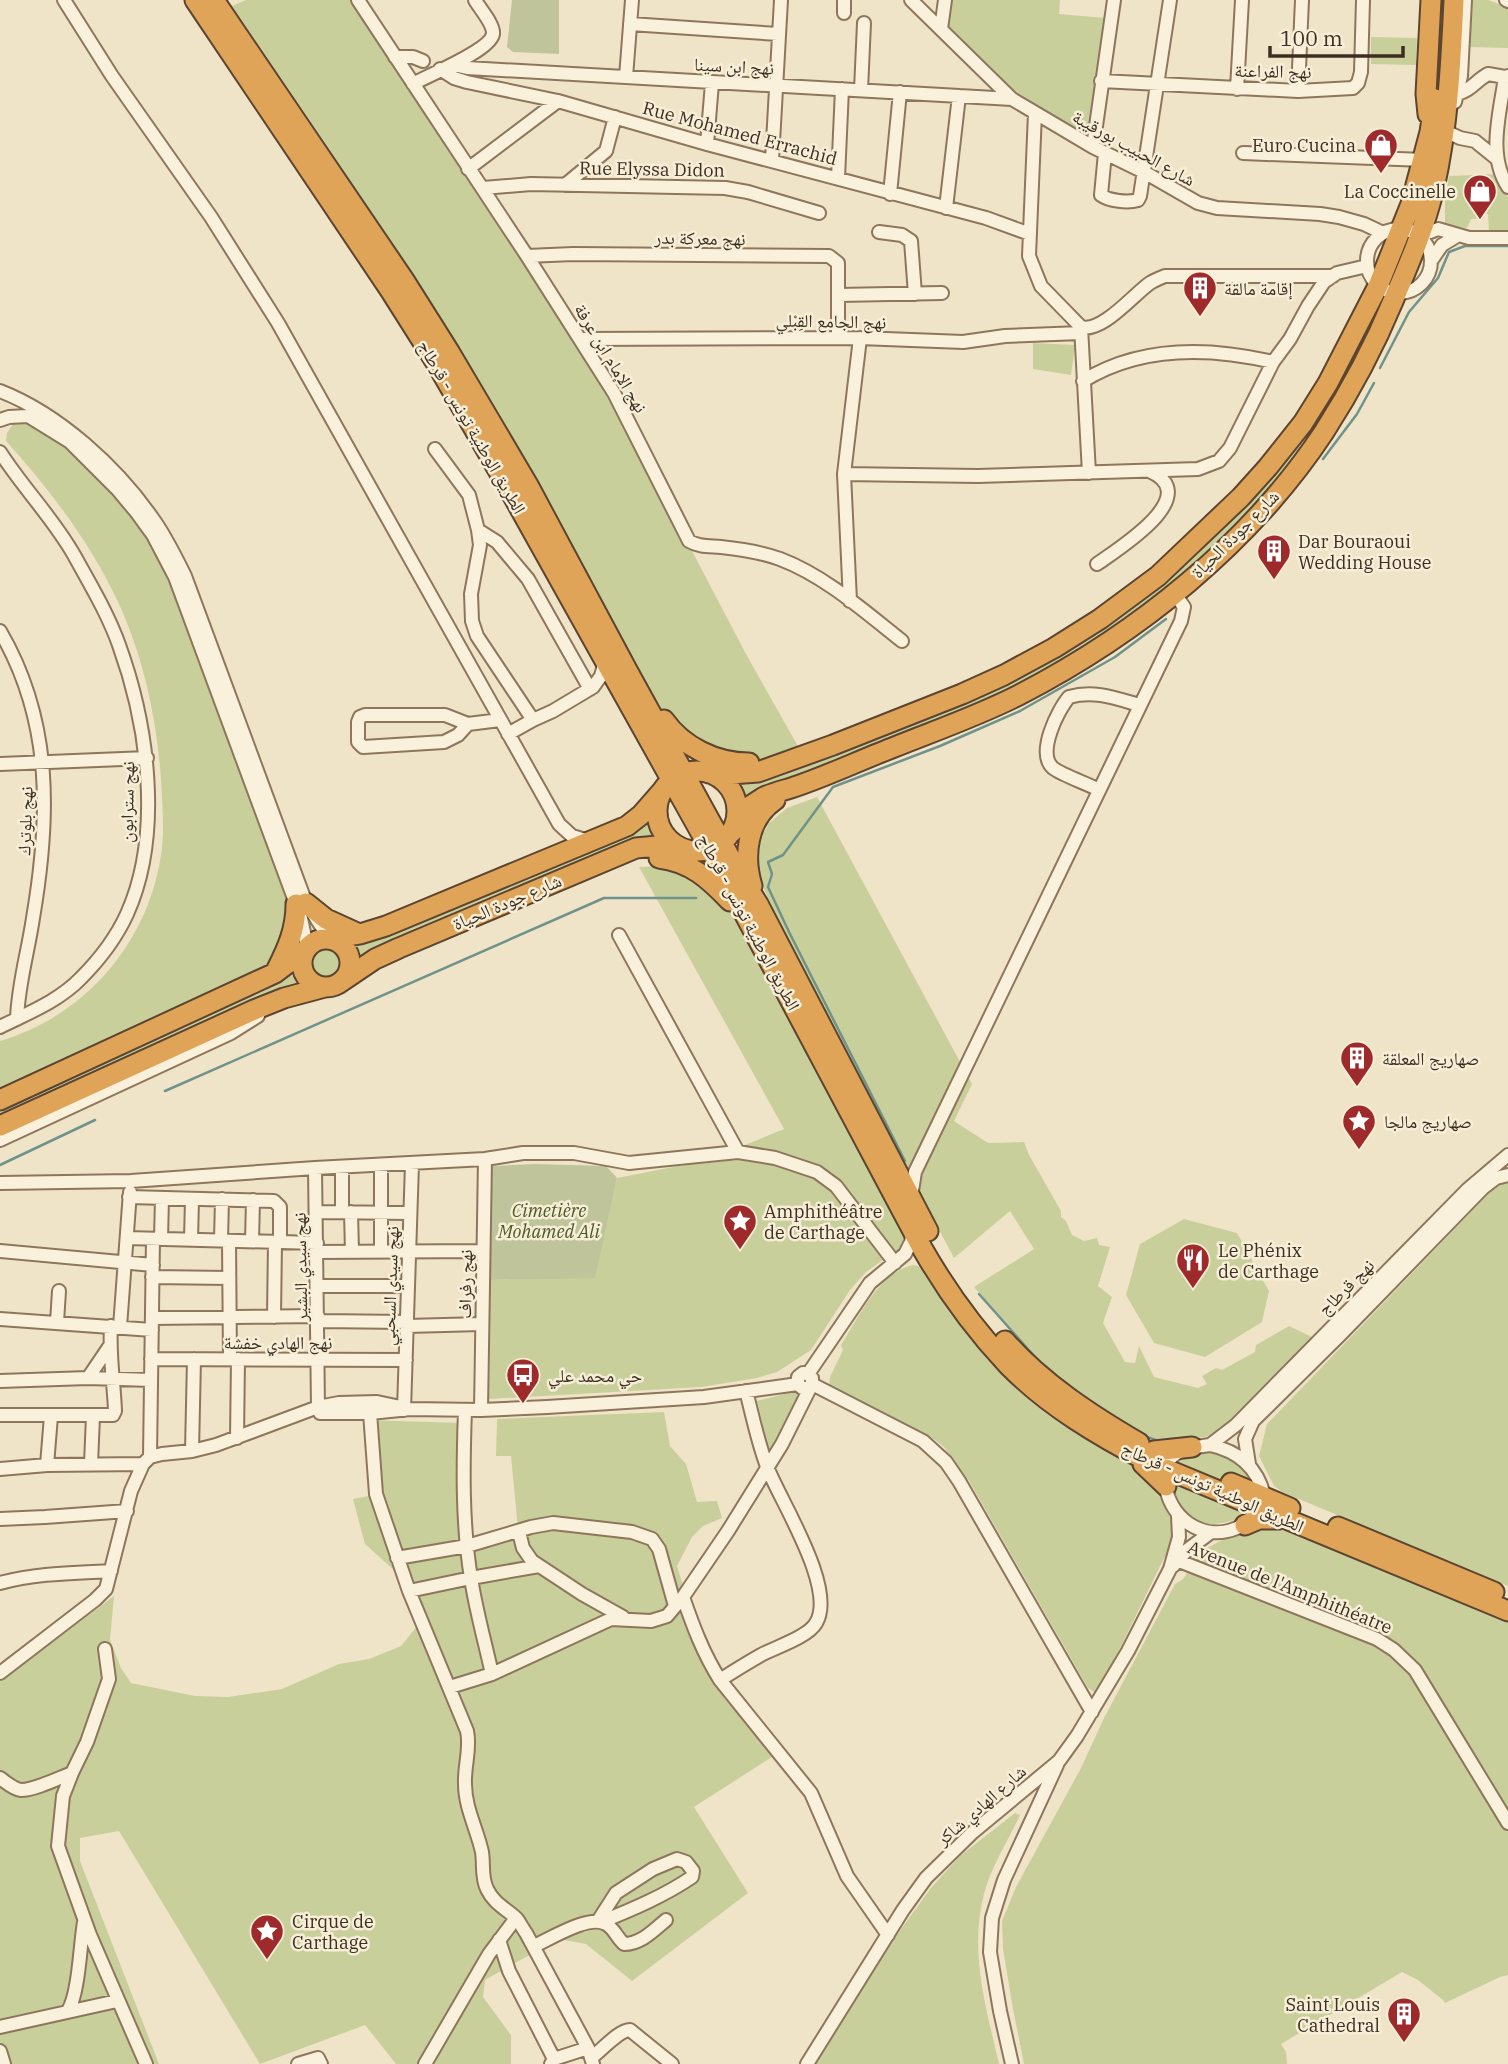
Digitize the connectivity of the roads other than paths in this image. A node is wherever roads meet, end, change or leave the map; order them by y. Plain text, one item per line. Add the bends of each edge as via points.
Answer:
1 (64, 0) edge
2 (195, 0) edge
3 (214, 0) edge
4 (358, 0) edge
5 (475, 0) edge
6 (632, 0) edge
7 (781, 0) edge
8 (911, 0) edge
9 (945, 0) edge
10 (1114, 0) edge
11 (1170, 0) edge
12 (1242, 0) edge
13 (1302, 0) edge
14 (1363, 0) edge
15 (1431, 0) edge
16 (1442, 0) edge
17 (1454, 0) edge
18 (1465, 0) edge
19 (864, 23) dead end
20 (630, 24) junction
21 (941, 29) junction
22 (778, 34) junction
23 (395, 57) junction
24 (423, 61) dead end
25 (454, 65) junction
26 (440, 69) junction
27 (626, 77) junction
28 (1506, 77) edge
29 (1101, 81) junction
30 (712, 83) junction
31 (413, 84) junction
32 (1157, 84) junction
33 (776, 86) junction
34 (842, 89) junction
35 (1237, 89) junction
36 (861, 90) junction
37 (1298, 91) junction
38 (900, 92) junction
39 (1457, 94) junction
40 (959, 96) junction
41 (1012, 99) junction
42 (558, 101) junction
43 (1035, 113) junction
44 (615, 117) junction
45 (1440, 133) junction
46 (707, 144) junction
47 (1099, 150) junction
48 (1243, 153) dead end
49 (1496, 158) junction
50 (772, 160) junction
51 (1424, 160) junction
52 (468, 169) junction
53 (1144, 172) junction
54 (838, 178) junction
55 (565, 185) junction
56 (1508, 187) edge
57 (483, 188) junction
58 (891, 194) junction
59 (1420, 206) junction
60 (946, 208) junction
61 (819, 213) dead end
62 (879, 232) dead end
63 (1030, 234) junction
64 (1411, 235) junction
65 (1508, 238) edge
66 (527, 256) junction
67 (1432, 261) junction
68 (1333, 276) junction
69 (1387, 281) junction
70 (942, 293) dead end
71 (915, 294) junction
72 (838, 295) junction
73 (1081, 330) junction
74 (838, 338) junction
75 (860, 338) junction
76 (580, 339) junction
77 (1273, 362) junction
78 (1083, 381) junction
79 (0, 391) edge
80 (0, 419) edge
81 (435, 449) dead end
82 (0, 452) edge
83 (4, 462) edge
84 (1149, 471) junction
85 (1089, 473) junction
86 (844, 474) junction
87 (478, 530) junction
88 (1097, 564) dead end
89 (1175, 594) junction
90 (850, 601) junction
91 (0, 631) edge
92 (477, 636) junction
93 (902, 640) dead end
94 (459, 645) junction
95 (605, 661) junction
96 (627, 670) junction
97 (592, 688) junction
98 (626, 698) junction
99 (1139, 705) junction
100 (500, 719) junction
101 (533, 720) junction
102 (468, 724) junction
103 (508, 734) junction
104 (147, 758) junction
105 (661, 762) junction
106 (43, 763) junction
107 (782, 763) junction
108 (0, 764) edge
109 (709, 773) junction
110 (672, 781) junction
111 (790, 788) junction
112 (1099, 790) junction
113 (648, 807) junction
114 (559, 824) junction
115 (590, 841) junction
116 (722, 841) junction
117 (685, 850) junction
118 (552, 856) junction
119 (589, 867) junction
120 (301, 903) junction
121 (752, 910) junction
122 (360, 934) junction
123 (619, 935) dead end
124 (330, 939) junction
125 (306, 949) junction
126 (275, 973) junction
127 (331, 986) junction
128 (284, 998) junction
129 (17, 1019) junction
130 (0, 1027) edge
131 (0, 1100) edge
132 (0, 1126) edge
133 (0, 1140) edge
134 (738, 1152) junction
135 (1508, 1154) edge
136 (485, 1159) junction
137 (412, 1164) junction
138 (382, 1165) junction
139 (342, 1167) junction
140 (315, 1168) junction
141 (1508, 1175) edge
142 (131, 1181) junction
143 (0, 1183) edge
144 (130, 1197) junction
145 (911, 1197) junction
146 (162, 1198) junction
147 (192, 1199) junction
148 (222, 1199) junction
149 (253, 1200) junction
150 (316, 1212) junction
151 (346, 1212) junction
152 (382, 1212) junction
153 (410, 1213) junction
154 (913, 1230) junction
155 (127, 1238) junction
156 (157, 1239) junction
157 (191, 1240) junction
158 (225, 1241) junction
159 (252, 1241) junction
160 (278, 1242) junction
161 (317, 1247) junction
162 (0, 1251) edge
163 (484, 1251) junction
164 (352, 1252) junction
165 (381, 1252) junction
166 (409, 1252) junction
167 (898, 1261) junction
168 (125, 1262) junction
169 (933, 1267) junction
170 (153, 1271) junction
171 (229, 1278) junction
172 (317, 1286) junction
173 (408, 1286) junction
174 (59, 1290) dead end
175 (229, 1317) junction
176 (274, 1317) junction
177 (0, 1319) edge
178 (318, 1319) junction
179 (57, 1322) junction
180 (152, 1324) junction
181 (407, 1324) junction
182 (482, 1324) junction
183 (115, 1327) junction
184 (109, 1348) junction
185 (151, 1359) junction
186 (194, 1359) junction
187 (234, 1359) junction
188 (319, 1359) junction
189 (405, 1360) junction
190 (88, 1378) junction
191 (114, 1379) junction
192 (151, 1380) junction
193 (0, 1381) edge
194 (807, 1382) junction
195 (746, 1391) junction
196 (318, 1407) junction
197 (406, 1409) junction
198 (465, 1410) junction
199 (481, 1410) junction
200 (370, 1413) junction
201 (304, 1414) junction
202 (0, 1415) edge
203 (51, 1416) junction
204 (93, 1416) junction
205 (237, 1437) junction
206 (1201, 1446) junction
207 (192, 1451) junction
208 (146, 1461) junction
209 (91, 1464) junction
210 (47, 1465) junction
211 (1164, 1466) junction
212 (767, 1467) junction
213 (0, 1469) edge
214 (1258, 1487) junction
215 (127, 1511) junction
216 (1286, 1513) junction
217 (1178, 1516) junction
218 (0, 1519) edge
219 (1245, 1525) junction
220 (519, 1532) junction
221 (1210, 1533) junction
222 (467, 1546) junction
223 (397, 1558) junction
224 (1174, 1563) junction
225 (539, 1566) junction
226 (111, 1572) junction
227 (471, 1578) junction
228 (0, 1583) edge
229 (409, 1591) junction
230 (1508, 1597) edge
231 (679, 1601) junction
232 (1508, 1611) edge
233 (626, 1619) junction
234 (105, 1649) dead end
235 (0, 1673) edge
236 (492, 1674) junction
237 (720, 1680) junction
238 (450, 1687) junction
239 (1093, 1712) junction
240 (1059, 1761) junction
241 (72, 1773) junction
242 (0, 1778) edge
243 (1508, 1823) edge
244 (516, 1918) junction
245 (84, 1919) junction
246 (666, 1920) dead end
247 (599, 1921) junction
248 (888, 1936) junction
249 (499, 1940) junction
250 (534, 1946) junction
251 (117, 2001) junction
252 (68, 2011) junction
253 (0, 2027) edge
254 (0, 2051) edge
255 (591, 2057) edge
256 (553, 2061) edge
257 (4, 2064) edge
258 (146, 2064) edge
259 (298, 2064) edge
260 (321, 2064) edge
261 (425, 2064) edge
262 (672, 2064) edge
263 (807, 2064) edge
264 (1012, 2064) edge

1 - 94 street via 278,323
2 - 95 highway, الطريق الوطنية تونس - قرطاج via 435,361
3 - 96 highway, الطريق الوطنية تونس - قرطاج via 450,353 528,485
4 - 23 street, نهج الإمام ابن عرفة
5 - 25 street via 493,35
6 - 20 street
7 - 22 street
8 - 21 street, شارع الحبيب بورقيبة
9 - 21 street
10 - 29 street
11 - 32 street
12 - 35 street
13 - 37 street
14 - 37 street, نهج الفراعنة via 1358,83 1353,88
15 - 45 highway via 1426,94
16 - 45 highway
17 - 45 highway via 1450,74
18 - 39 street
19 - 36 street
20 - 22 street
20 - 27 street
21 - 41 street, شارع الحبيب بورقيبة
22 - 33 street
23 - 24 street
23 - 31 street, نهج الإمام ابن عرفة
25 - 26 street
25 - 27 street, نهج ابن سينا
26 - 31 street
26 - 42 street, Rue Mohamed Errachid via 467,82
27 - 30 street, نهج ابن سينا
28 - 39 street via 1488,74 1468,92
28 - 49 street
29 - 32 street, نهج الفراعنة
29 - 47 street
30 - 33 street, نهج ابن سينا
30 - 46 street
31 - 52 street, نهج الإمام ابن عرفة
32 - 35 street, نهج الفراعنة
32 - 53 street
33 - 34 street, نهج ابن سينا
33 - 50 street
34 - 36 street, نهج ابن سينا
34 - 54 street
35 - 37 street, نهج الفراعنة
36 - 38 street, نهج ابن سينا
38 - 40 street, نهج ابن سينا
38 - 58 street
39 - 45 street
40 - 41 street, نهج ابن سينا
40 - 60 street
41 - 43 street, شارع الحبيب بورقيبة
42 - 44 street, Rue Mohamed Errachid
42 - 52 street
43 - 47 street, شارع الحبيب بورقيبة
43 - 63 street
44 - 46 street, Rue Mohamed Errachid
44 - 55 street, Rue Elyssa Didon via 606,151
45 - 49 street via 1475,141
45 - 51 highway
45 - 59 highway
46 - 50 street, Rue Mohamed Errachid
47 - 53 street, شارع الحبيب بورقيبة
47 - 53 street via 1100,188 1105,198 1138,200
48 - 51 street
49 - 56 street
50 - 54 street, Rue Mohamed Errachid
51 - 59 highway
52 - 57 street, نهج الإمام ابن عرفة
53 - 64 street, شارع الحبيب بورقيبة via 1198,204 1321,214
54 - 58 street, Rue Mohamed Errachid
55 - 57 street, Rue Elyssa Didon
55 - 61 street, Rue Elyssa Didon via 725,187
57 - 66 street, نهج الإمام ابن عرفة
58 - 60 street, Rue Mohamed Errachid
59 - 64 highway
59 - 64 highway via 1398,221
60 - 63 street, Rue Mohamed Errachid
62 - 71 street via 911,241
63 - 73 street via 1029,256 1041,286
64 - 65 street
64 - 67 street via 1428,247
64 - 67 street via 1442,245
64 - 69 highway
64 - 69 highway
66 - 72 street, نهج معركة بدر via 829,257 838,263
66 - 76 street, نهج الإمام ابن عرفة
67 - 69 street via 1426,279
68 - 69 street, نهج الجامع القِبْلي
68 - 73 street, نهج الجامع القِبْلي via 1166,276 1152,281 1106,320
68 - 77 street via 1321,286
69 - 89 highway, شارع جودة الحياة via 1382,327 1322,435 1288,481
69 - 107 highway, شارع جودة الحياة via 1368,298 1365,314 1303,423 1212,526 1149,584 1004,675
70 - 71 street
71 - 72 street
72 - 74 street, نهج معركة بدر
73 - 75 street, نهج الجامع القِبْلي via 963,342
73 - 78 street
74 - 75 street, نهج الجامع القِبْلي
74 - 76 street, نهج الجامع القِبْلي
75 - 86 street
76 - 90 street, نهج الإمام ابن عرفة via 614,393 689,541 779,559
77 - 78 street via 1232,354 1163,352 1103,368
77 - 84 street via 1219,461 1198,469
78 - 85 street
79 - 80 street via 4,406
79 - 120 street via 72,434 119,477 167,540 185,576
80 - 120 street via 28,416 70,442 117,489 153,535 175,578
81 - 87 street via 469,495
82 - 83 street, نهج سترابون
83 - 104 street, نهج سترابون via 72,552 118,643
84 - 85 street
84 - 88 street via 1166,484 1164,505 1154,520
85 - 86 street
86 - 90 street
87 - 92 street via 480,545 471,594
87 - 97 street via 497,542 528,579
89 - 99 street via 1184,607 1183,617
89 - 111 highway, شارع جودة الحياة via 1114,640 1016,696
90 - 93 street, نهج الإمام ابن عرفة
91 - 106 street, نهج بلوترك via 29,695
92 - 94 street
92 - 101 street
94 - 100 street
95 - 97 street
95 - 98 highway, الطريق الوطنية تونس - قرطاج
96 - 107 highway via 682,740 737,763
96 - 110 highway, الطريق الوطنية تونس - قرطاج
97 - 98 street via 613,690
97 - 101 street
98 - 105 highway, الطريق الوطنية تونس - قرطاج
99 - 112 street
99 - 112 street via 1097,693 1069,697 1051,727 1047,746 1053,768
100 - 102 street
100 - 103 street
101 - 103 street
102 - 102 street via 445,715 365,715 358,722 358,742 363,747 444,742
103 - 114 street
104 - 106 street
104 - 129 street, نهج سترابون via 146,839 127,914 103,953 79,980
105 - 110 highway, الطريق الوطنية تونس - قرطاج
105 - 113 highway
106 - 108 street
106 - 129 street, نهج بلوترك via 39,883
107 - 109 highway, شارع جودة الحياة via 758,772
109 - 110 highway, شارع جودة الحياة via 696,771
109 - 116 highway via 732,792 737,812
110 - 113 highway, شارع جودة الحياة
110 - 116 highway, الطريق الوطنية تونس - قرطاج
110 - 117 highway via 657,802 656,814 665,837
111 - 116 highway, شارع جودة الحياة via 756,801
111 - 121 highway via 763,810 749,838
112 - 145 street via 915,1172
113 - 115 highway, شارع جودة الحياة via 627,826
114 - 115 street via 572,836
114 - 118 street via 561,840
115 - 118 highway, شارع جودة الحياة
116 - 117 highway, شارع جودة الحياة via 698,852
116 - 121 highway, الطريق الوطنية تونس - قرطاج
117 - 119 highway, شارع جودة الحياة via 636,848
118 - 122 highway, شارع جودة الحياة
119 - 121 highway via 643,857 676,860
119 - 127 highway, شارع جودة الحياة via 399,948
120 - 122 highway
120 - 124 street
120 - 125 street
120 - 126 highway via 291,940
121 - 145 highway, الطريق الوطنية تونس - قرطاج
121 - 154 highway, الطريق الوطنية تونس - قرطاج
122 - 124 highway, شارع جودة الحياة
123 - 134 street
124 - 125 highway, شارع جودة الحياة
124 - 127 highway via 344,946 350,960 348,974
125 - 126 highway, شارع جودة الحياة
125 - 127 highway via 301,965 307,978
126 - 131 highway, شارع جودة الحياة
127 - 128 highway, شارع جودة الحياة
128 - 132 highway, شارع جودة الحياة
128 - 133 street via 231,1034
129 - 130 street, نهج سترابون
134 - 136 street via 629,1163 574,1153
134 - 167 street via 817,1172 836,1186
135 - 206 street, نهج قرطاج via 1236,1425
136 - 137 street
136 - 163 street, نهج رفراف
137 - 138 street
137 - 153 street, نهج سيدي السحبي
138 - 139 street
138 - 152 street
139 - 140 street
139 - 151 street
140 - 142 street
140 - 150 street, نهج سيدي البشير
141 - 214 street, نهج قرطاج via 1483,1188 1253,1421 1245,1438
142 - 143 street
142 - 144 street
144 - 146 street
144 - 155 street
145 - 211 highway, الطريق الوطنية تونس - قرطاج via 970,1299 1017,1355
146 - 147 street
146 - 156 street
147 - 148 street
147 - 157 street
148 - 149 street
148 - 158 street
149 - 159 street
149 - 160 street via 274,1201 281,1207
150 - 151 street
150 - 161 street, نهج سيدي البشير
151 - 152 street
151 - 164 street
152 - 153 street
152 - 165 street
153 - 166 street, نهج سيدي السحبي
154 - 167 street via 910,1245
154 - 169 highway, الطريق الوطنية تونس - قرطاج
155 - 156 street
155 - 168 street
156 - 157 street
156 - 170 street
157 - 158 street
158 - 159 street
158 - 171 street
159 - 160 street
160 - 161 street
160 - 176 street
161 - 164 street
161 - 172 street, نهج سيدي البشير
162 - 168 street
163 - 166 street
163 - 182 street, نهج رفراف
164 - 165 street
165 - 166 street
166 - 173 street, نهج سيدي السحبي
167 - 169 street via 918,1259
167 - 194 street via 870,1283
168 - 170 street
168 - 183 street
169 - 211 highway, الطريق الوطنية تونس - قرطاج via 1009,1366 1040,1393 1132,1454
170 - 171 street
170 - 180 street
171 - 175 street
172 - 173 street
172 - 178 street, نهج سيدي البشير
173 - 181 street, نهج سيدي السحبي
174 - 179 street
175 - 176 street
175 - 180 street
175 - 187 street
176 - 178 street
177 - 179 street
178 - 181 street
178 - 188 street, نهج سيدي البشير
179 - 183 street
180 - 183 street
180 - 185 street
181 - 182 street
181 - 189 street, نهج سيدي السحبي
182 - 199 street, نهج رفراف
183 - 184 street
184 - 190 street
184 - 191 street
185 - 186 street, نهج الهادي خفشة
185 - 192 street
186 - 187 street, نهج الهادي خفشة
186 - 207 street
187 - 188 street, نهج الهادي خفشة
187 - 205 street
188 - 189 street, نهج الهادي خفشة
188 - 196 street, نهج سيدي البشير
189 - 197 street, نهج سيدي السحبي
190 - 191 street
190 - 193 street
191 - 192 street
191 - 204 street via 115,1413
192 - 208 street
194 - 195 street
194 - 212 street via 782,1444
194 - 239 street via 923,1441 946,1462
195 - 199 street
195 - 212 street
196 - 197 street via 377,1402
196 - 201 street
197 - 198 street
197 - 200 street
198 - 199 street
198 - 222 street
200 - 201 street
200 - 223 street via 376,1494
201 - 205 street
202 - 203 street
203 - 204 street
203 - 210 street
204 - 209 street
205 - 207 street
206 - 211 highway
206 - 214 street via 1238,1454
207 - 208 street
208 - 209 street
208 - 215 street
209 - 210 street
210 - 213 street
211 - 214 highway, الطريق الوطنية تونس - قرطاج
211 - 217 street via 1170,1502
212 - 231 street
212 - 237 street via 813,1567 820,1595 819,1616 808,1631
214 - 216 highway, الطريق الوطنية تونس - قرطاج
214 - 216 highway
214 - 219 street
215 - 218 street
215 - 226 street
216 - 219 highway
216 - 230 highway, الطريق الوطنية تونس - قرطاج
216 - 232 highway, الطريق الوطنية تونس - قرطاج
217 - 221 street
217 - 224 street
219 - 221 street
220 - 222 street
220 - 225 street via 527,1556
220 - 231 street via 564,1524 622,1530 652,1539
221 - 224 street
222 - 223 street
222 - 227 street
223 - 229 street
224 - 239 street, شارع الهادي شاكر
224 - 243 street, Avenue de l'Amphithéatre via 1377,1639 1394,1650 1415,1670
225 - 227 street
225 - 233 street
226 - 228 street via 62,1573
226 - 235 street via 106,1589 95,1600
227 - 229 street
227 - 236 street
229 - 238 street
231 - 233 street via 658,1620
231 - 237 street
233 - 236 street via 604,1621
234 - 241 street via 108,1679
236 - 238 street
237 - 248 street via 811,1793 847,1876
238 - 244 street via 469,1742 465,1784 485,1881 502,1909
239 - 240 street, شارع الهادي شاكر
240 - 248 street, شارع الهادي شاكر via 936,1867
240 - 264 street via 1004,1880 992,1919 990,1952
241 - 242 street via 21,1790
241 - 245 street via 64,1796 58,1846
244 - 249 street
244 - 250 street
245 - 251 street
245 - 252 street
246 - 247 street via 628,1944
247 - 247 street via 652,1900 692,1877 693,1871 677,1859 653,1869 616,1893
247 - 250 street
248 - 263 street, شارع الهادي شاكر
249 - 256 street via 505,1963
249 - 261 street
250 - 255 street
251 - 252 street
251 - 258 street
252 - 253 street
254 - 257 street
255 - 256 street
255 - 262 street via 627,2029
259 - 260 street via 318,2058

